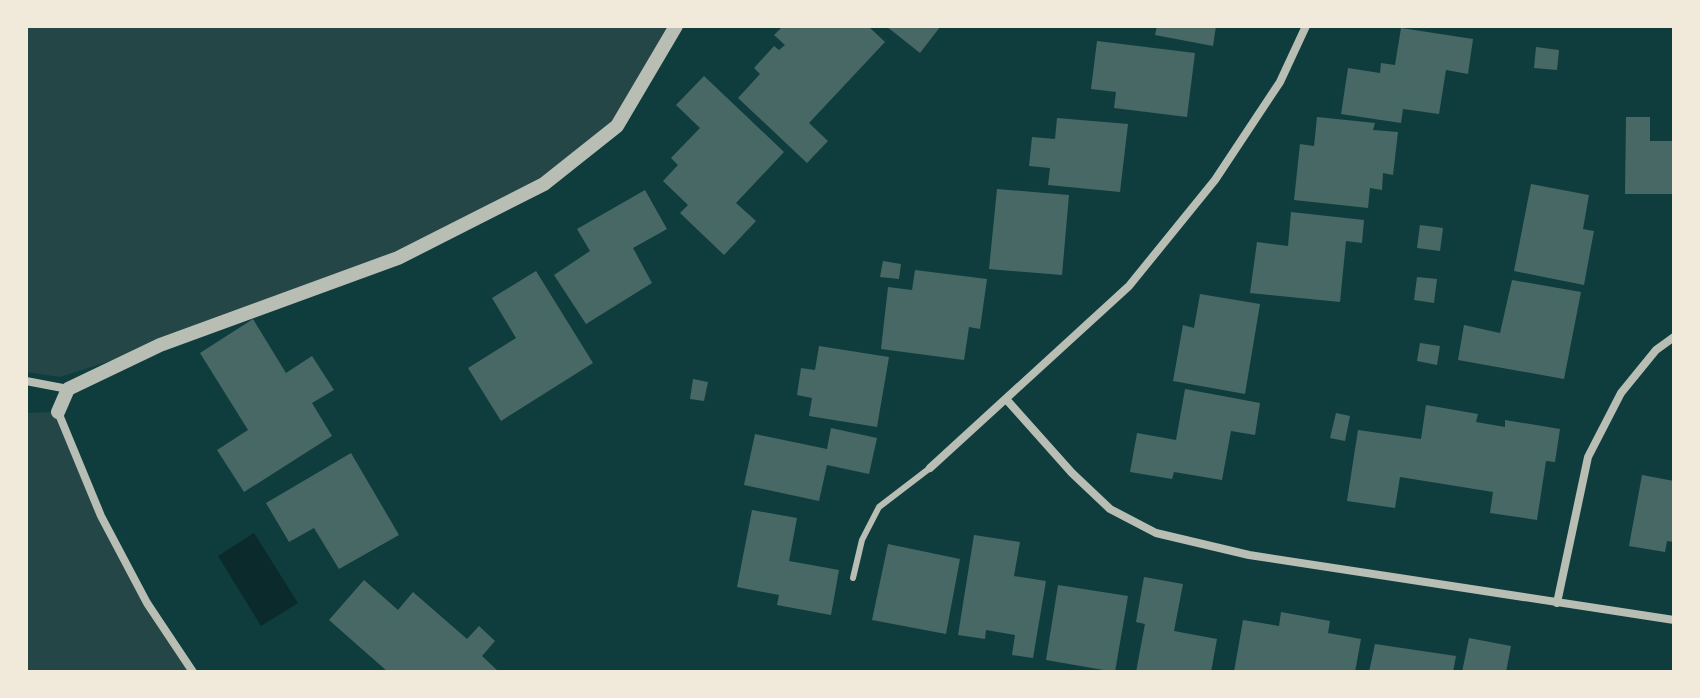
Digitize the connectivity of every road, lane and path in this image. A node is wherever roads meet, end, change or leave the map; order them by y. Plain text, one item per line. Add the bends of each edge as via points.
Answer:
1 (676, 26) edge
2 (1306, 26) edge
3 (1674, 337) edge
4 (26, 381) edge
5 (68, 389) junction
6 (1006, 399) junction
7 (58, 412) joint
8 (930, 468) joint
9 (853, 578) dead end
10 (1557, 603) junction
11 (1674, 620) edge
12 (193, 672) edge

1 - 5 street via 617,126 544,184 398,258 160,345
2 - 6 street via 1280,82 1206,192 1129,286
3 - 10 street via 1656,350 1621,393 1588,457
4 - 5 street
5 - 7 street
6 - 8 street
6 - 10 street via 1110,509 1156,533 1249,555
7 - 12 street via 107,528 147,603
8 - 9 lane via 879,507 862,540
10 - 11 street

